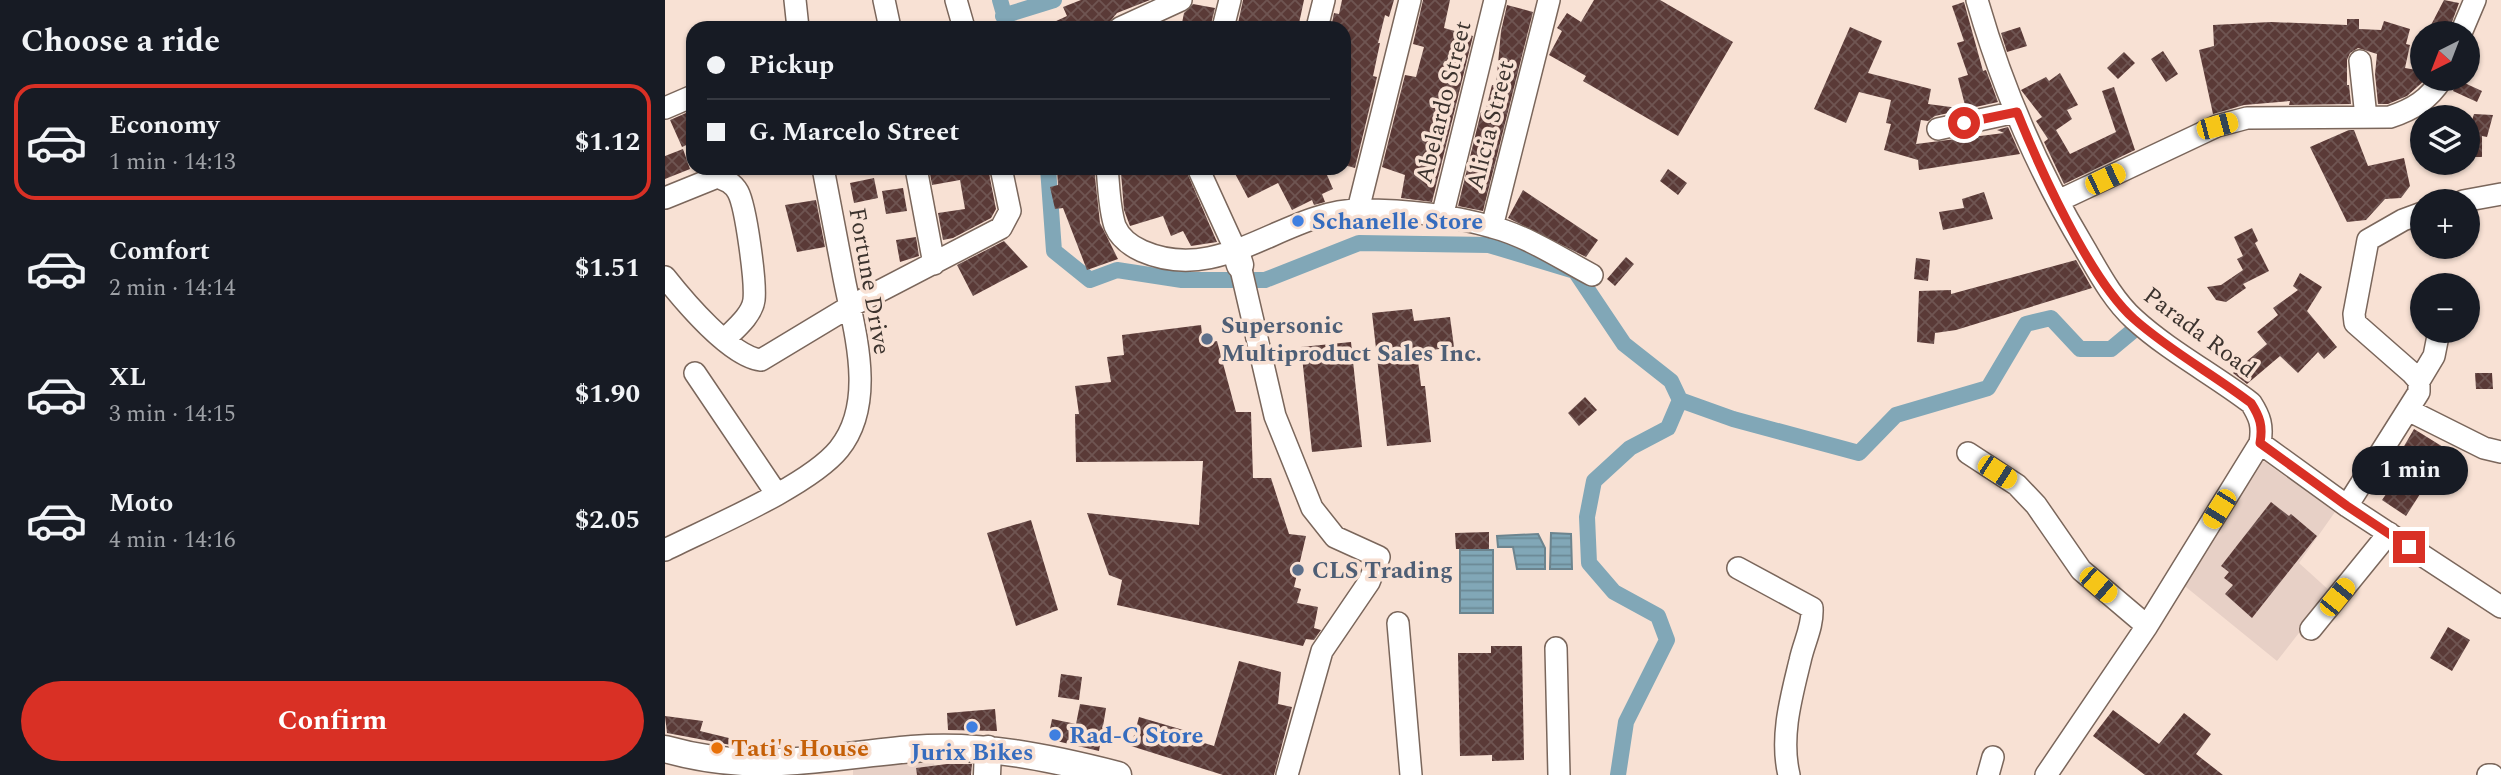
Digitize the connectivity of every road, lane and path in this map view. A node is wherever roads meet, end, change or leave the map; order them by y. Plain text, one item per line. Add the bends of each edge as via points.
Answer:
1 (795, 0) edge
2 (884, 0) edge
3 (956, 0) edge
4 (1181, 0) edge
5 (1230, 0) edge
6 (1324, 0) edge
7 (1410, 0) edge
8 (1495, 0) edge
9 (1549, 0) edge
10 (1977, 0) edge
11 (2476, 0) edge
12 (797, 21) edge
13 (888, 21) edge
14 (962, 21) edge
15 (1138, 21) edge
16 (1225, 21) edge
17 (1319, 21) edge
18 (2467, 21) edge
19 (2360, 61) dead end
20 (2434, 91) edge
21 (686, 99) edge
22 (665, 108) edge
23 (2017, 112) junction
24 (2366, 117) junction
25 (1938, 129) dead end
26 (824, 175) edge
27 (917, 175) edge
28 (1002, 175) edge
29 (1108, 175) edge
30 (1202, 175) edge
31 (2501, 194) edge
32 (665, 198) edge
33 (2480, 198) edge
34 (2058, 201) junction
35 (1358, 210) junction
36 (1442, 217) junction
37 (2410, 217) edge
38 (1492, 227) junction
39 (1237, 257) junction
40 (934, 264) junction
41 (1592, 275) dead end
42 (665, 278) edge
43 (849, 307) junction
44 (725, 339) junction
45 (2437, 343) edge
46 (695, 373) dead end
47 (2419, 381) junction
48 (2408, 410) junction
49 (2260, 443) junction
50 (2501, 452) edge
51 (1968, 453) dead end
52 (776, 493) junction
53 (2347, 506) junction
54 (2389, 533) junction
55 (665, 550) edge
56 (1738, 568) dead end
57 (2501, 607) edge
58 (1398, 623) dead end
59 (2147, 626) junction
60 (2311, 629) dead end
61 (1556, 649) dead end
62 (665, 749) edge
63 (988, 749) junction
64 (847, 766) edge
65 (1091, 772) edge
66 (2051, 774) edge
67 (987, 775) edge
68 (1118, 775) edge
69 (1287, 775) edge
70 (1411, 775) edge
71 (1559, 775) edge
72 (1789, 775) edge

1 - 12 street
2 - 13 street
3 - 14 street
4 - 15 street
5 - 16 street
6 - 17 street
7 - 35 street
8 - 36 street, Abelardo Street
9 - 38 street, Alicia Street
10 - 23 street, Parada Road
11 - 18 street
19 - 24 street
20 - 24 street via 2412,110 2390,117
21 - 22 street
23 - 25 street
23 - 34 street, Parada Road
24 - 34 street via 2247,118 2227,123
26 - 43 street, Fortune Drive
27 - 40 street
28 - 40 street via 1010,211 1007,222
29 - 39 street, Alicia Street via 1116,227 1134,247 1184,261
30 - 39 street
31 - 33 street
32 - 44 street via 717,177 730,181 739,194 754,301
34 - 49 street, Parada Road via 2117,302 2158,338 2251,403 2263,429
35 - 36 street, Alicia Street
35 - 39 street, Alicia Street via 1321,218
36 - 38 street, Alicia Street
37 - 47 street via 2368,240 2354,314 2360,329
38 - 41 street
39 - 69 street via 1275,416 1312,508 1335,537 1379,557 1369,582 1322,651
40 - 43 street
42 - 44 street
43 - 44 street via 761,360 744,355
43 - 52 street, Fortune Drive via 859,353 853,423 840,448 809,476
45 - 47 street
46 - 52 street
47 - 48 street via 2419,392
48 - 50 street
48 - 53 street
49 - 53 street
49 - 59 street
51 - 59 street via 2017,485 2081,570
52 - 55 street, Fortune Drive
53 - 54 street
54 - 57 street
54 - 60 street
56 - 72 street via 1812,608 1813,621 1786,723
58 - 70 street
59 - 66 street
61 - 71 street
62 - 64 main road via 703,761 743,765
63 - 64 main road via 914,749
63 - 65 main road
63 - 67 main road
65 - 68 main road

